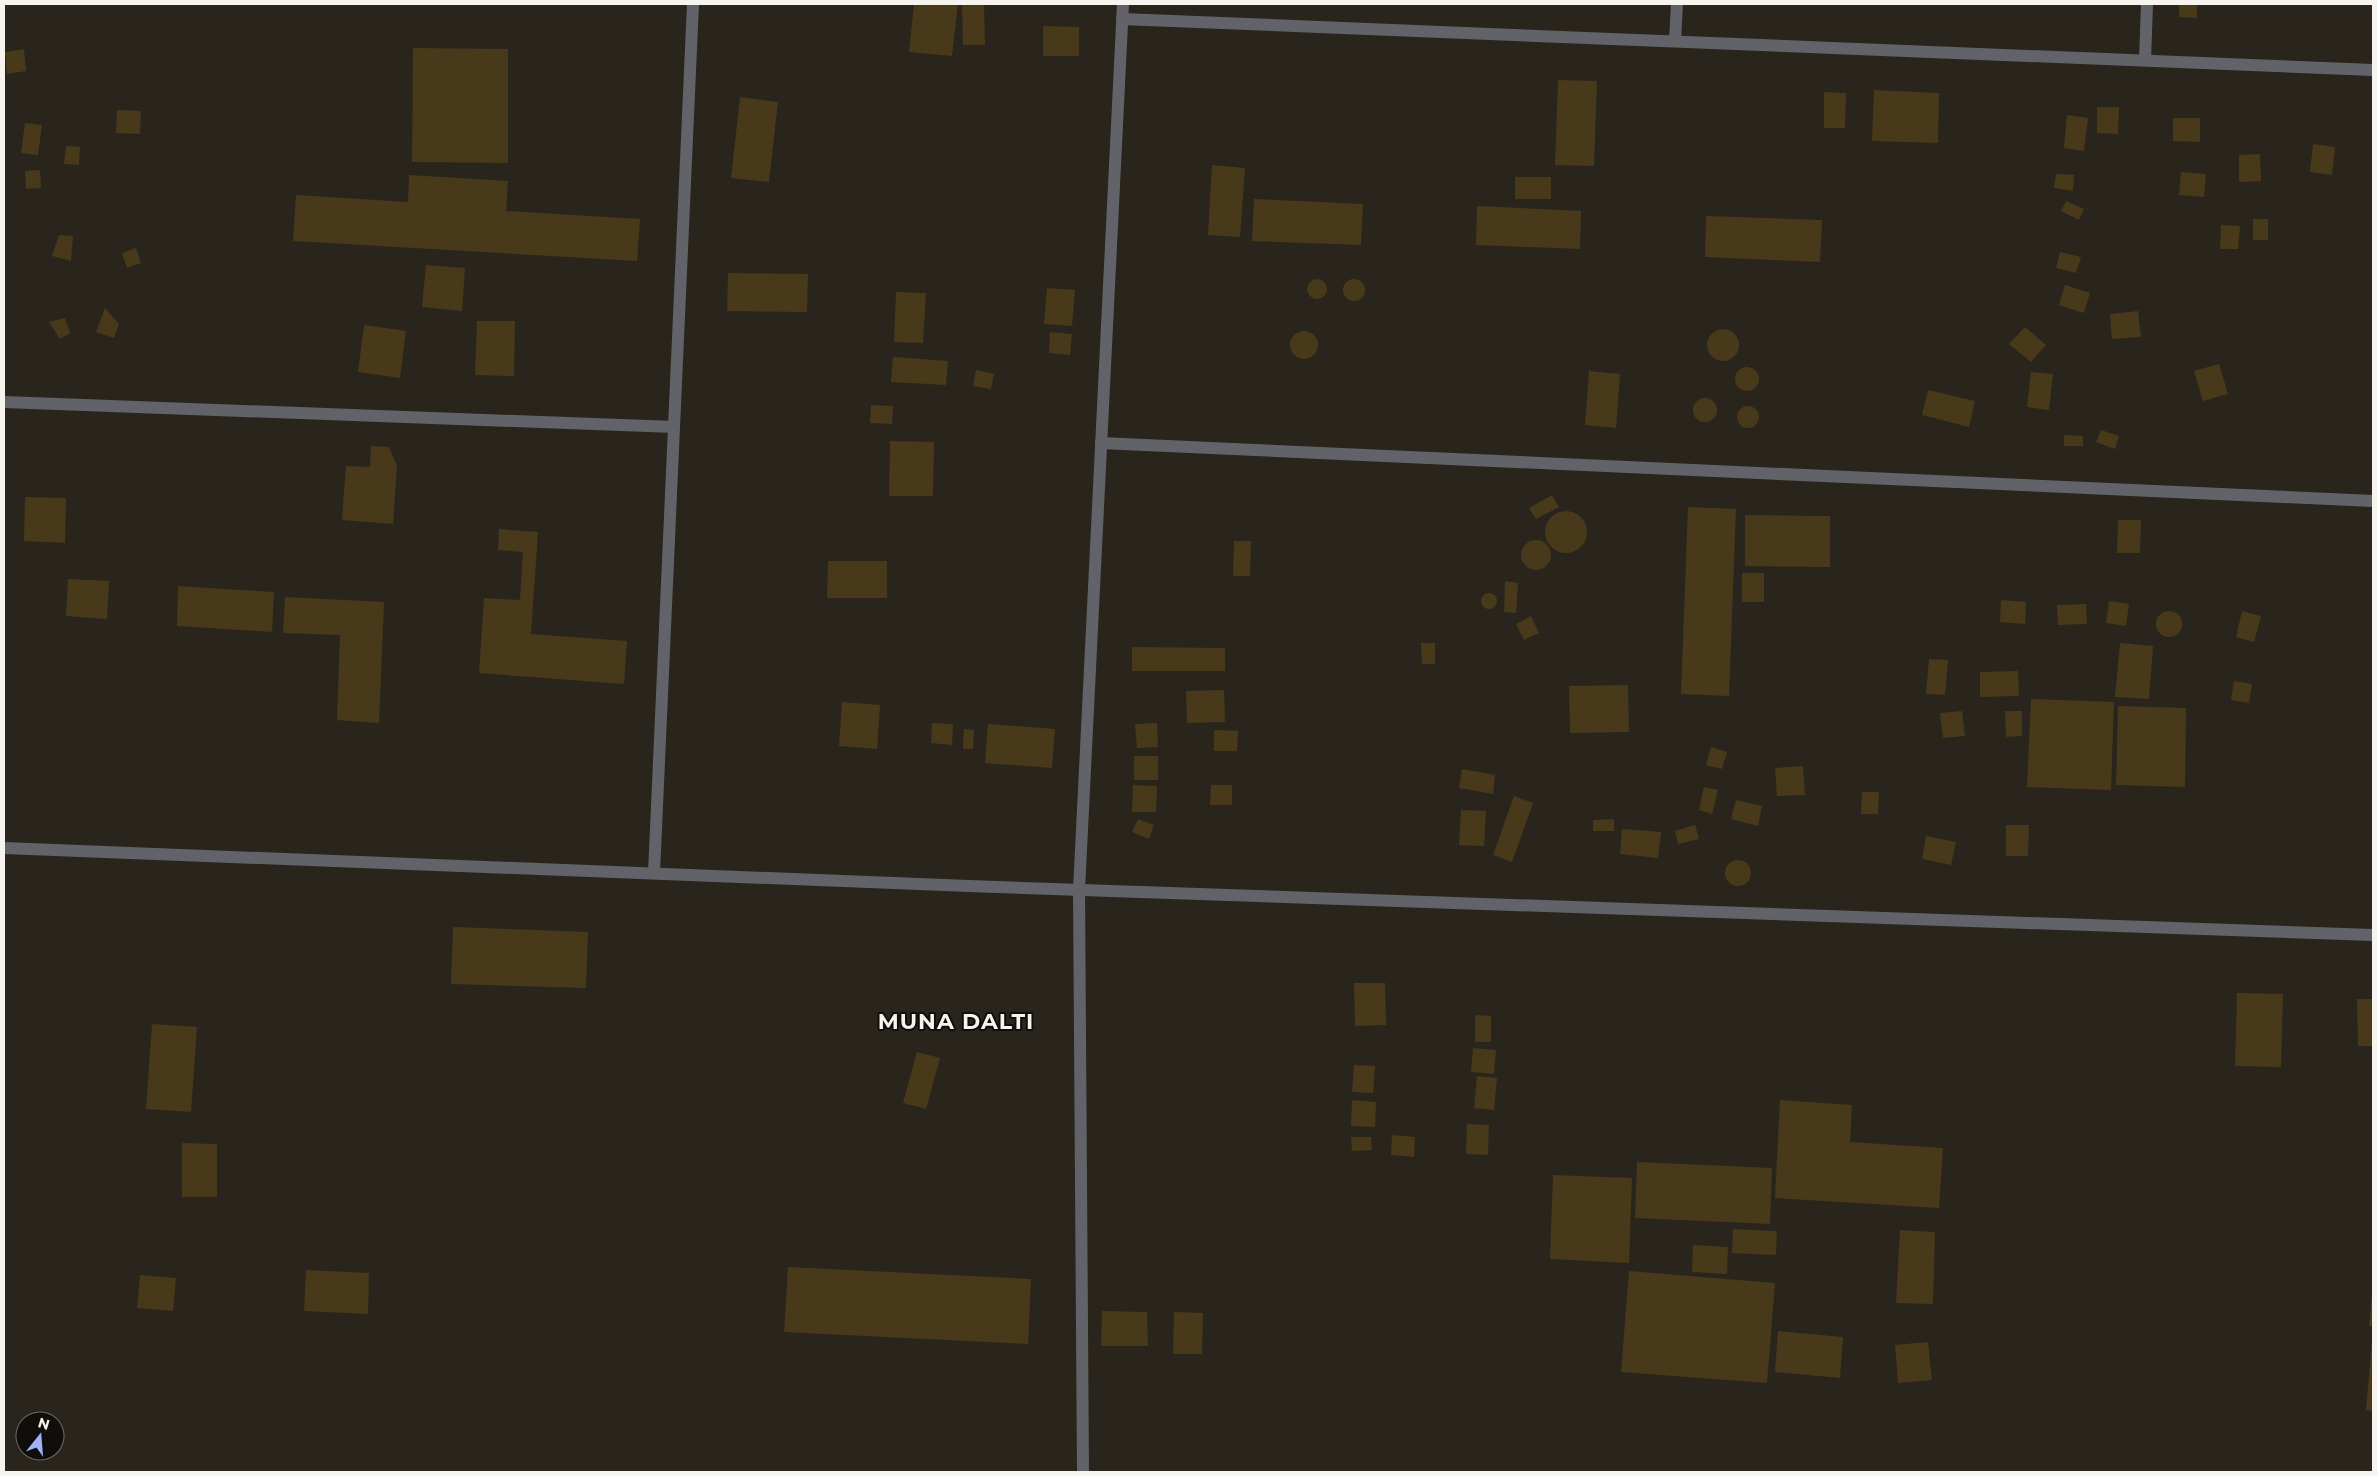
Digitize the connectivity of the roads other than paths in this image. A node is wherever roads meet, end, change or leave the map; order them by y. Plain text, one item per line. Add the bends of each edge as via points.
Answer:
1 (693, 4) edge
2 (1123, 4) edge
3 (1677, 4) edge
4 (2147, 4) edge
5 (1122, 19) junction
6 (1675, 42) junction
7 (2144, 60) junction
8 (2373, 70) edge
9 (4, 402) edge
10 (674, 427) junction
11 (1101, 443) junction
12 (2373, 501) edge
13 (4, 848) edge
14 (654, 873) junction
15 (1079, 890) junction
16 (2373, 935) edge
17 (1083, 1472) edge

1 - 10 street
2 - 5 street
3 - 6 street
4 - 7 street
5 - 6 street
5 - 11 street
6 - 7 street
7 - 8 street
9 - 10 street
10 - 14 street
11 - 12 street
11 - 15 street
13 - 14 street
14 - 15 street
15 - 16 street
15 - 17 street

